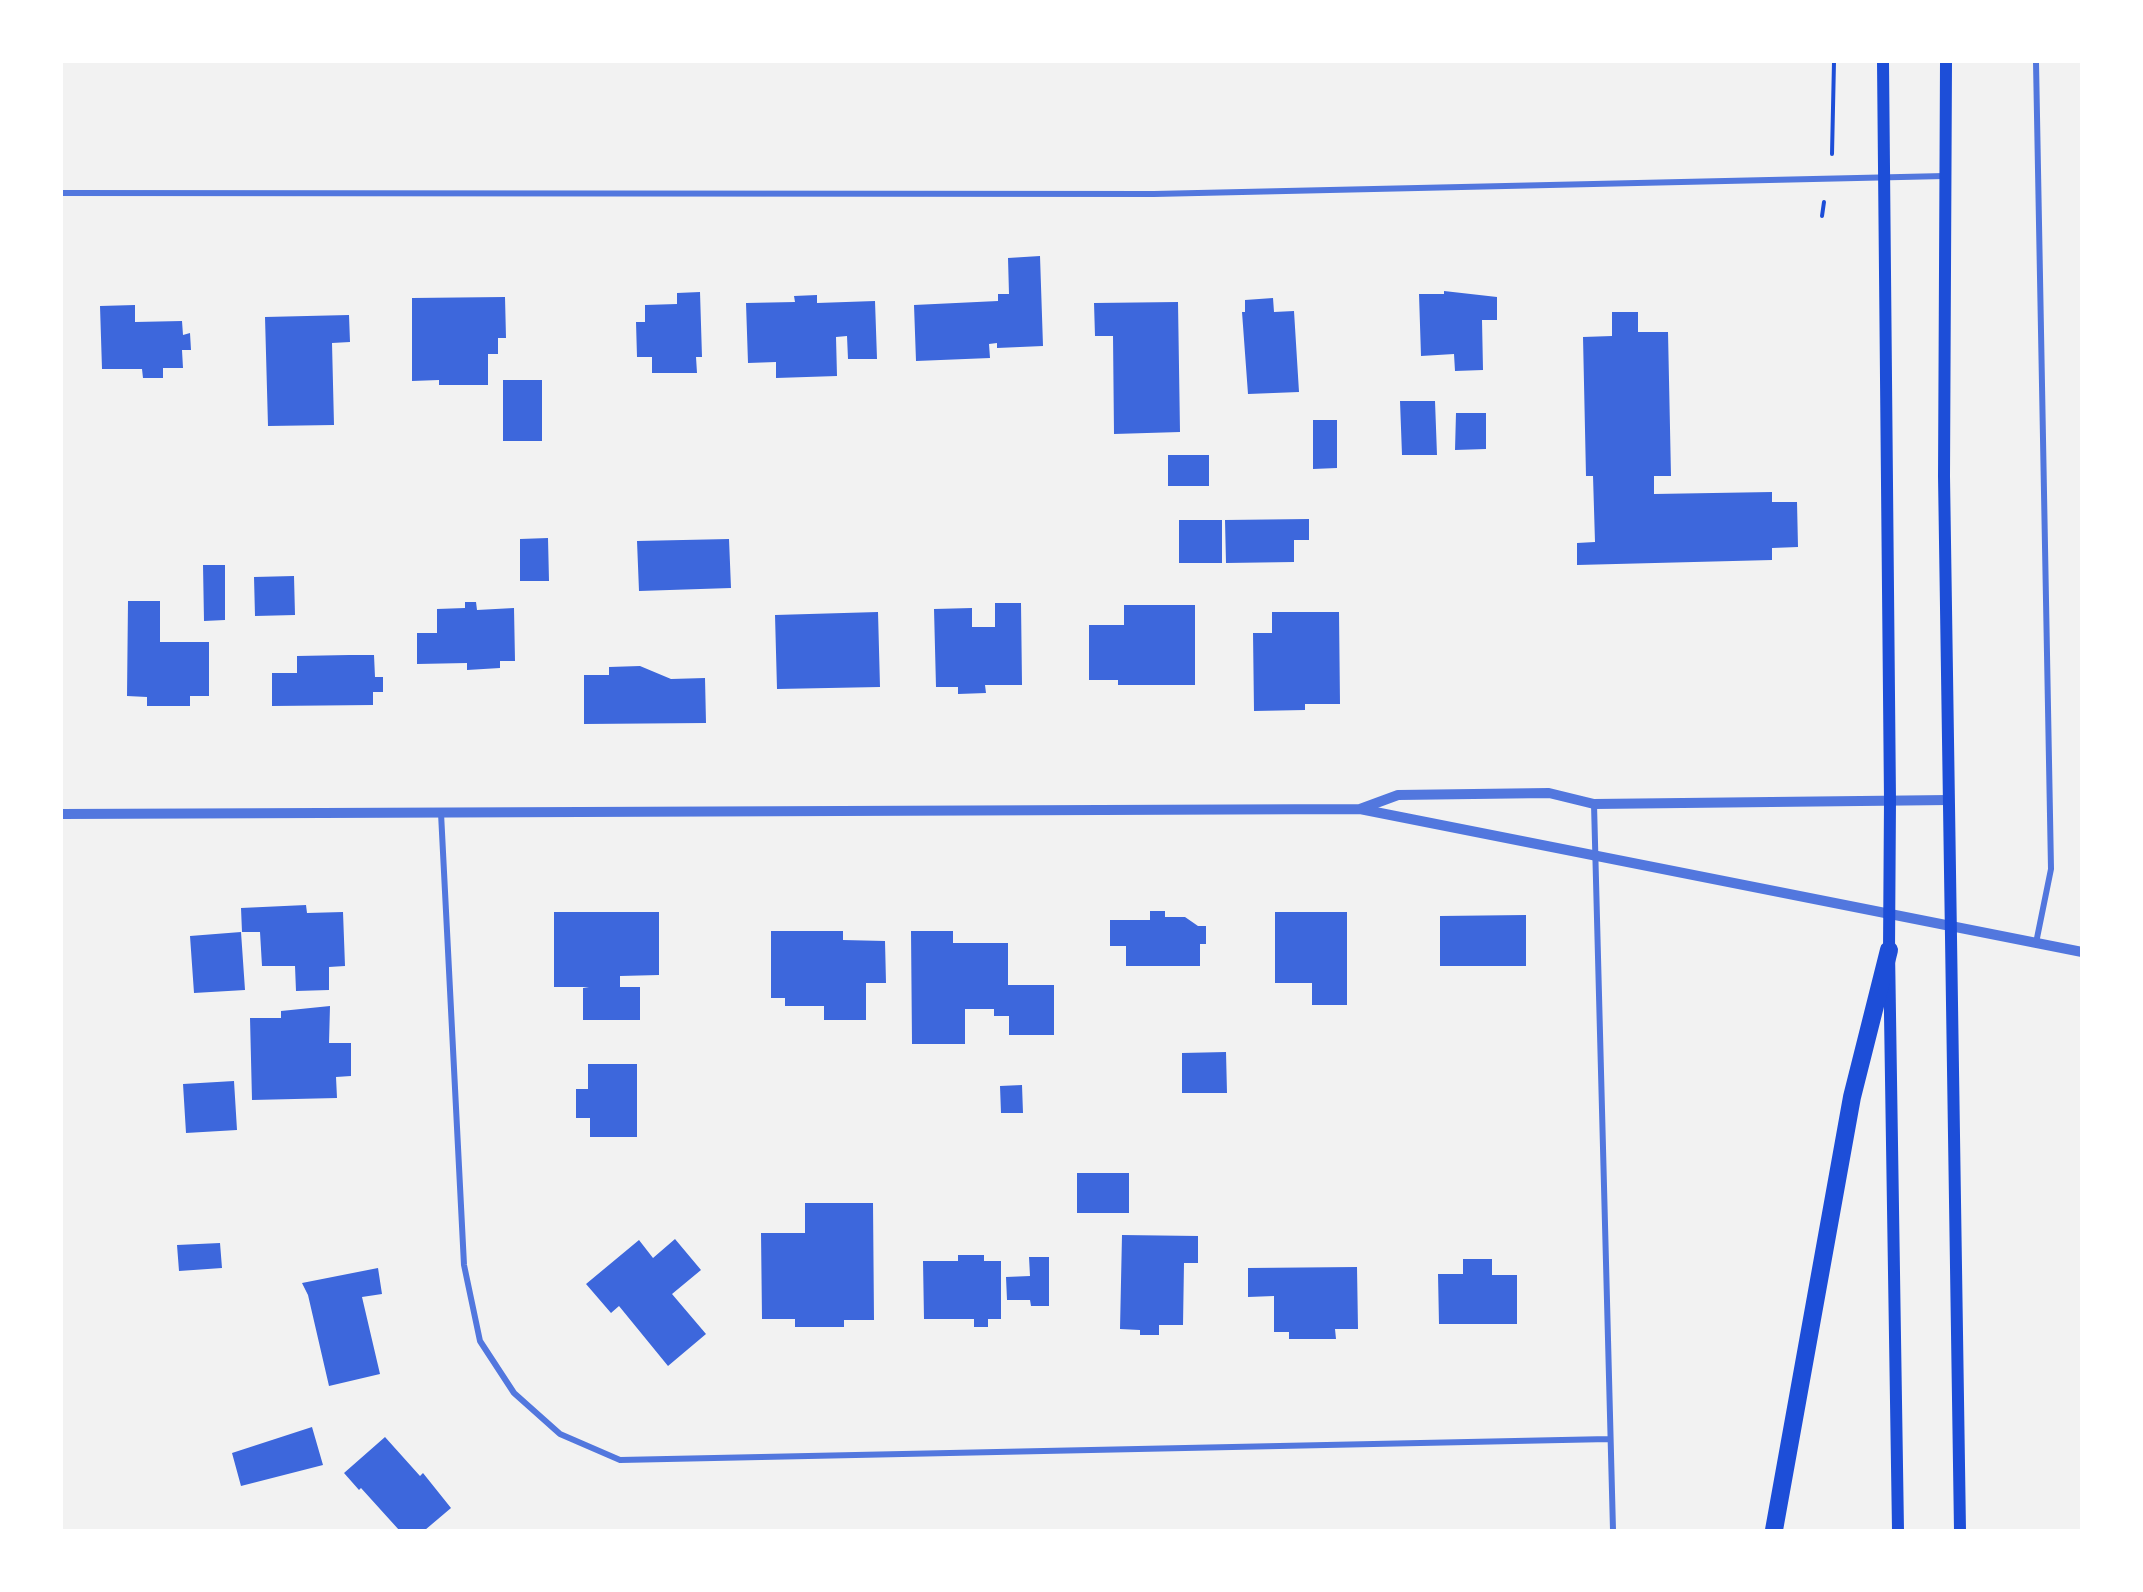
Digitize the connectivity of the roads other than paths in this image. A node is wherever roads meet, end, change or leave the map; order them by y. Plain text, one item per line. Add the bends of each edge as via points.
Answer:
1 (1883, 62) edge
2 (1947, 62) edge
3 (2036, 62) edge
4 (1946, 176) junction
5 (1885, 179) junction
6 (62, 193) edge
7 (1890, 800) junction
8 (1949, 800) junction
9 (1594, 804) junction
10 (1360, 809) junction
11 (441, 813) junction
12 (62, 814) edge
13 (1595, 855) junction
14 (1889, 914) junction
15 (1951, 926) junction
16 (2036, 943) junction
17 (1889, 950) junction
18 (2082, 952) edge
19 (1609, 1439) junction
20 (1612, 1530) edge
21 (1774, 1530) edge
22 (1898, 1530) edge
23 (1960, 1530) edge

1 - 5 main road
2 - 4 main road
3 - 16 street via 2051,869
4 - 5 street
4 - 8 main road via 1944,476
5 - 6 street via 1154,194
5 - 7 main road
7 - 8 street
7 - 9 street
7 - 14 main road
8 - 15 main road
9 - 10 street via 1549,793 1398,795
9 - 13 street
10 - 11 street
10 - 13 street
11 - 12 street
11 - 19 street via 464,1265 480,1341 514,1393 560,1434 620,1460
13 - 14 street
13 - 19 street
14 - 15 street
14 - 17 main road
15 - 16 street
15 - 23 main road
16 - 18 street
17 - 21 highway via 1852,1097
17 - 22 main road
19 - 20 street

